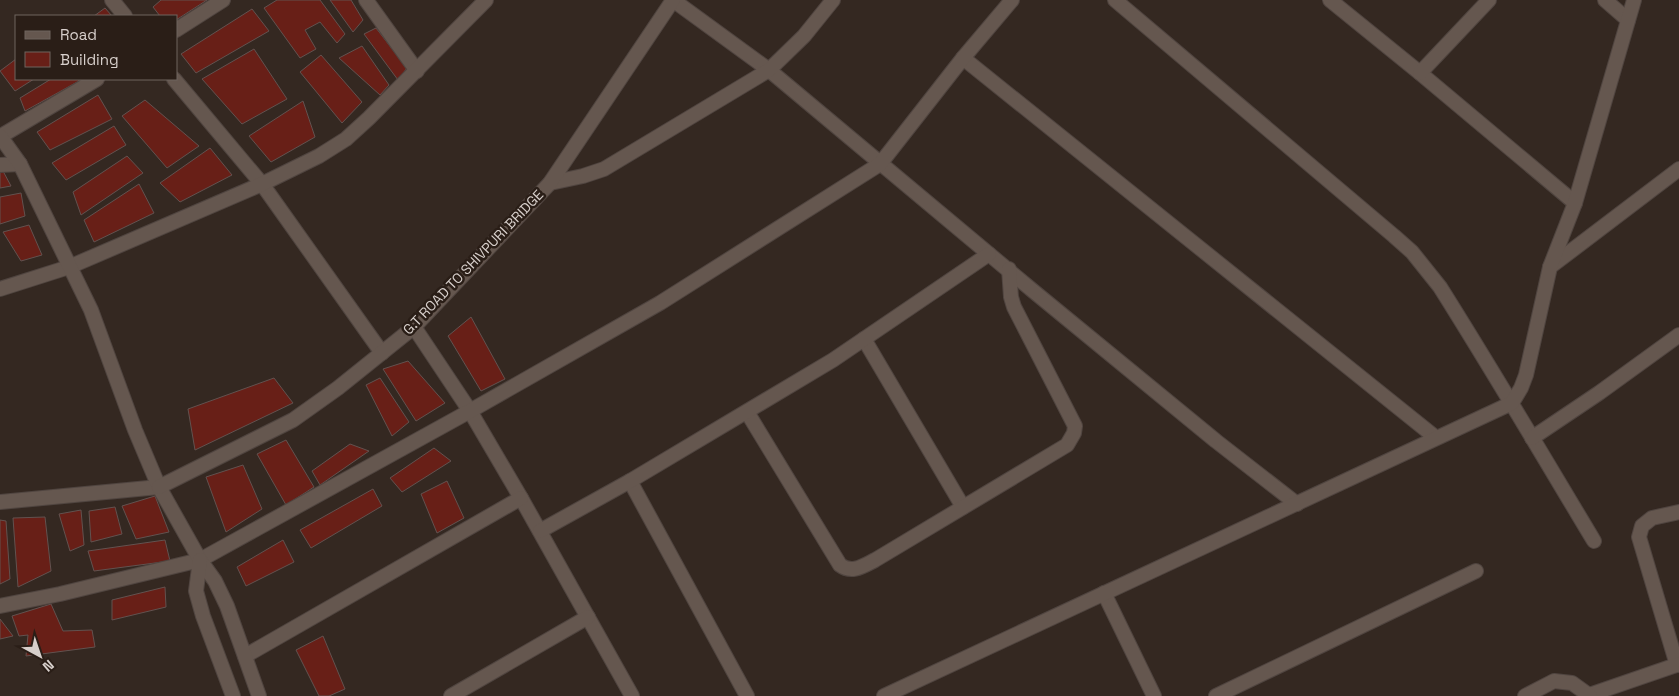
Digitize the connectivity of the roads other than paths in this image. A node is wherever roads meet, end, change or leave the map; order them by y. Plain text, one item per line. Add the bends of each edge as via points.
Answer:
1 (112, 0) edge
2 (224, 0) edge
3 (366, 0) edge
4 (486, 0) edge
5 (673, 0) edge
6 (833, 0) edge
7 (1012, 0) edge
8 (1115, 0) edge
9 (1330, 0) edge
10 (1489, 0) edge
11 (1605, 0) edge
12 (1634, 0) edge
13 (123, 15) edge
14 (1628, 20) junction
15 (178, 29) edge
16 (963, 58) junction
17 (768, 70) junction
18 (417, 71) junction
19 (1420, 73) junction
20 (95, 80) edge
21 (175, 80) edge
22 (0, 136) edge
23 (20, 164) junction
24 (880, 164) junction
25 (0, 165) edge
26 (1679, 169) edge
27 (550, 183) junction
28 (262, 184) junction
29 (1575, 203) junction
30 (989, 254) junction
31 (69, 267) junction
32 (1550, 267) junction
33 (1009, 269) junction
34 (0, 288) edge
35 (414, 327) junction
36 (1679, 335) edge
37 (864, 339) junction
38 (382, 352) junction
39 (1512, 403) junction
40 (470, 412) junction
41 (747, 412) junction
42 (1435, 437) junction
43 (1532, 438) junction
44 (630, 482) junction
45 (158, 487) junction
46 (521, 498) junction
47 (0, 502) edge
48 (1297, 504) junction
49 (963, 506) junction
50 (1679, 512) edge
51 (540, 531) junction
52 (1594, 541) dead end
53 (200, 560) junction
54 (1476, 571) dead end
55 (1104, 593) junction
56 (0, 606) edge
57 (588, 617) junction
58 (245, 656) junction
59 (1678, 664) edge
60 (233, 696) edge
61 (259, 696) edge
62 (451, 696) edge
63 (632, 696) edge
64 (747, 696) edge
65 (884, 696) edge
66 (1154, 696) edge
67 (1216, 696) edge
68 (1524, 696) edge
69 (1590, 696) edge

1 - 13 street
2 - 15 street
3 - 18 street
4 - 18 street
5 - 17 street
5 - 27 street, G.T ROAD TO SHIVPURI BRIDGE
6 - 17 street via 804,36
7 - 16 street
8 - 39 street via 1412,252 1440,287
9 - 19 street
10 - 19 street
11 - 14 street
12 - 14 street
14 - 29 street
16 - 24 street
16 - 42 street
17 - 24 street
17 - 27 street via 604,169
18 - 28 street via 346,138 319,156
19 - 29 street
20 - 22 street
21 - 28 street
22 - 23 street
23 - 25 street
23 - 31 street
24 - 30 street
24 - 40 street via 660,303
26 - 32 street
27 - 35 street, G.T ROAD TO SHIVPURI BRIDGE
28 - 31 street
28 - 38 street
29 - 32 street
30 - 33 street
30 - 37 street
31 - 34 street
31 - 45 street via 91,310
32 - 39 street via 1526,375
33 - 48 street
33 - 49 street via 1014,307 1075,426 1074,433 1067,445
35 - 38 street, G.T ROAD TO SHIVPURI BRIDGE
35 - 40 street
36 - 43 street
37 - 41 street
37 - 49 street
38 - 45 street, G.T ROAD TO SHIVPURI BRIDGE via 293,420
39 - 42 street
39 - 43 street
40 - 46 street
40 - 53 street
41 - 44 street
41 - 49 street via 840,565 846,569 854,570 868,563
42 - 48 street
43 - 52 street
44 - 51 street
44 - 64 street
45 - 47 street
45 - 53 street
46 - 51 street
46 - 58 street
48 - 55 street
50 - 59 street via 1652,518 1642,526 1639,537
51 - 57 street
53 - 56 street
53 - 58 street via 227,606
53 - 60 street via 196,591
54 - 67 street
55 - 65 street
55 - 66 street
57 - 62 street
57 - 63 street
58 - 61 street
59 - 69 street
68 - 69 street via 1554,681 1572,683

